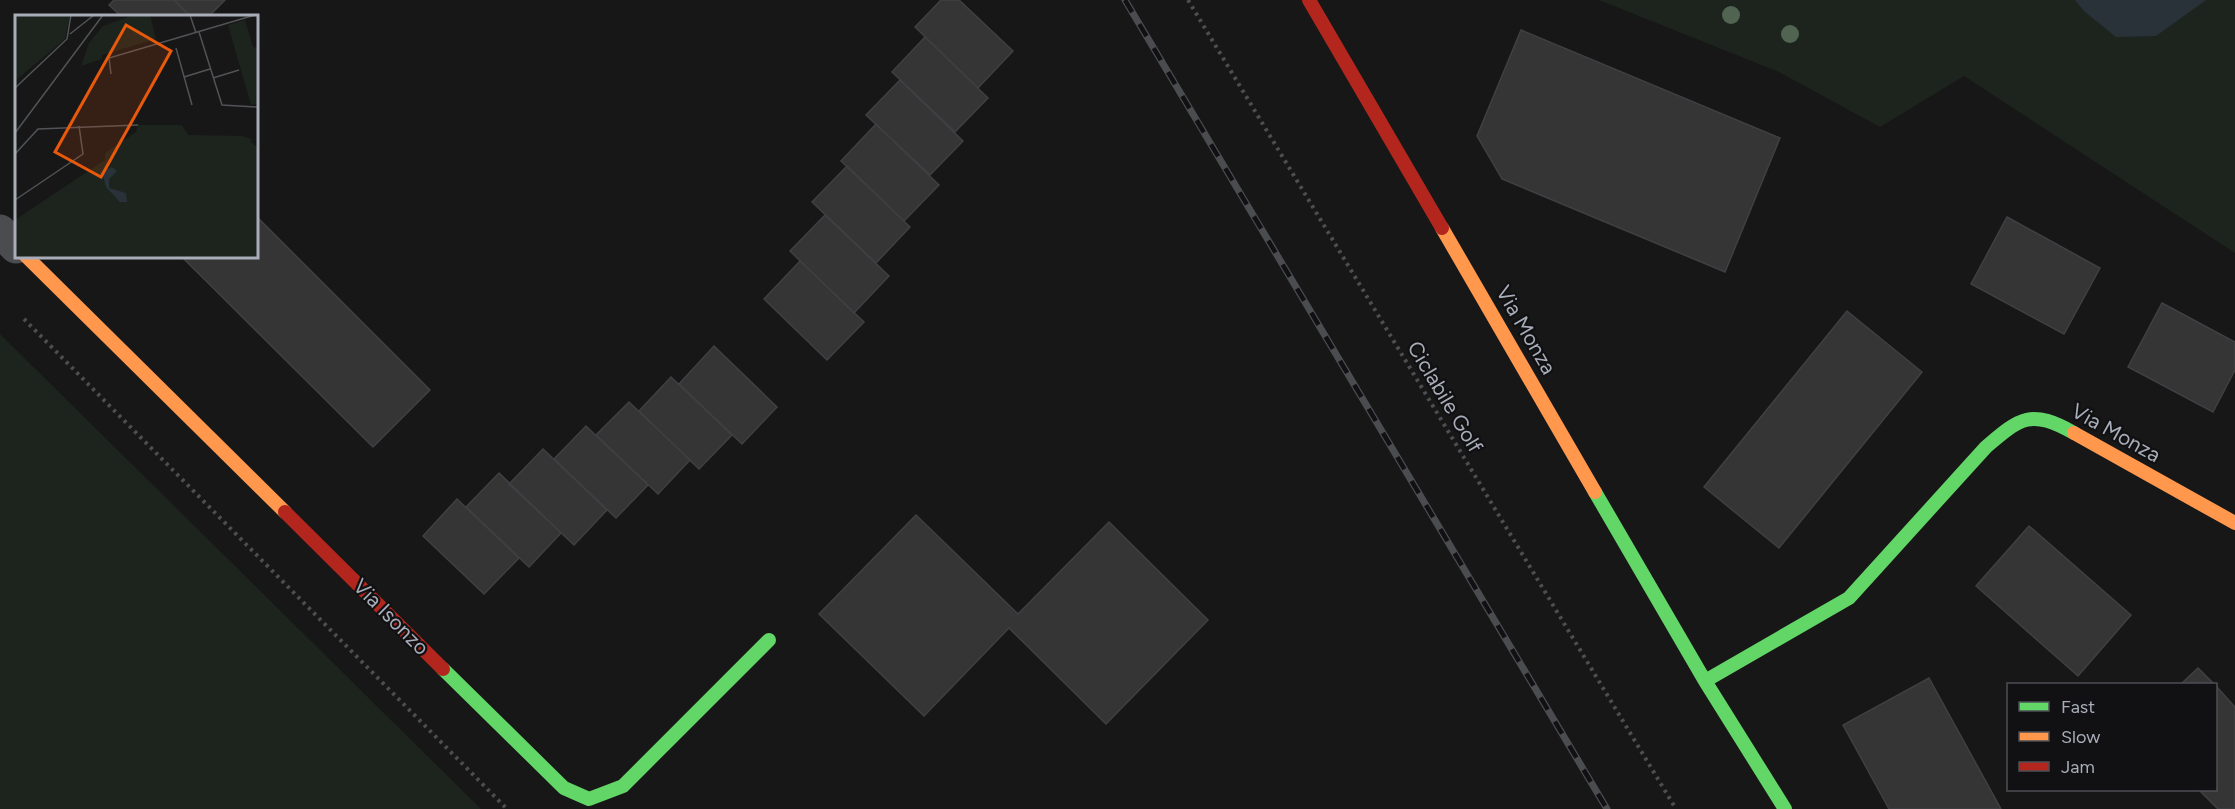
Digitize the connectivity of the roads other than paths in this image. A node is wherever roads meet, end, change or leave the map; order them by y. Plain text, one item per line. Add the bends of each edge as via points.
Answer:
1 (1309, 0) edge
2 (0, 231) edge
3 (15, 246) edge
4 (28, 258) edge
5 (2235, 523) edge
6 (769, 640) dead end
7 (1705, 681) junction
8 (1785, 809) edge

1 - 7 street, Via Monza
2 - 3 street
4 - 6 street, Via Isonzo via 564,788 589,799 623,786
5 - 7 street, Via Monza via 2052,421 2030,418 2007,429 1986,447 1849,598
7 - 8 street, Via Monza

